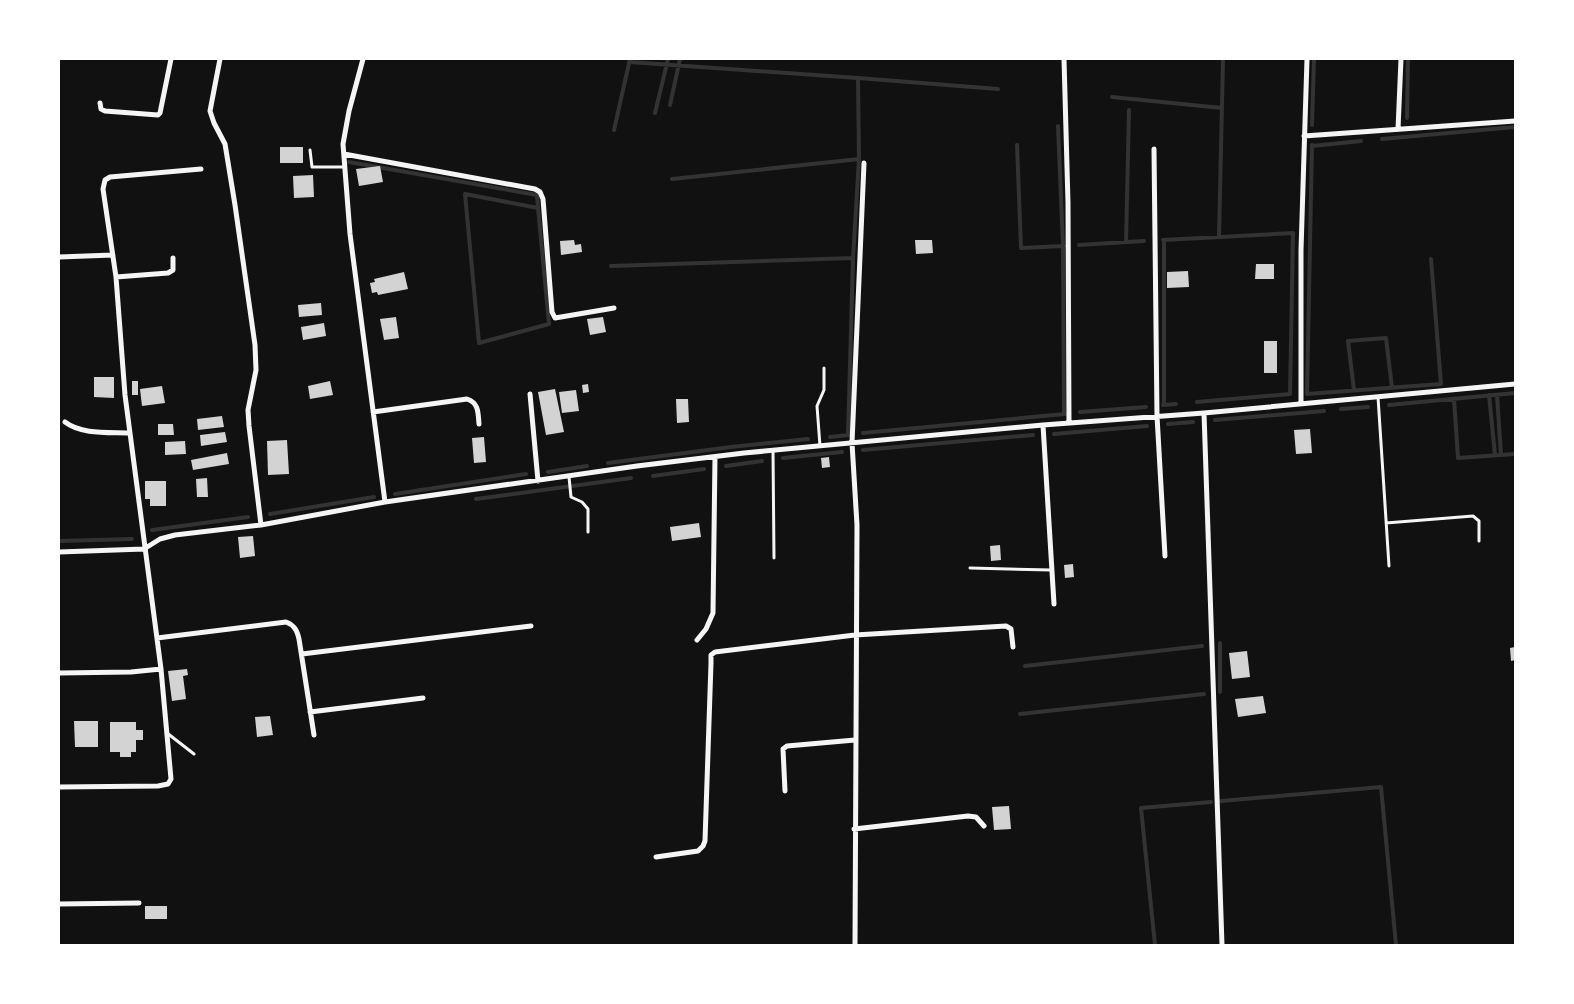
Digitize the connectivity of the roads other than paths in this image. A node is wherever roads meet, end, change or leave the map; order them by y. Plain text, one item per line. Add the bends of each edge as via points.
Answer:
1 (171, 59) edge
2 (220, 59) edge
3 (363, 59) edge
4 (1064, 59) edge
5 (1307, 59) edge
6 (1401, 59) edge
7 (100, 103) dead end
8 (1515, 121) edge
9 (1398, 129) junction
10 (1304, 136) junction
11 (1154, 149) dead end
12 (310, 150) dead end
13 (344, 154) junction
14 (864, 163) dead end
15 (345, 167) junction
16 (201, 169) dead end
17 (112, 255) junction
18 (59, 257) edge
19 (173, 258) dead end
20 (116, 277) junction
21 (614, 308) dead end
22 (824, 368) dead end
23 (1515, 384) edge
24 (530, 394) dead end
25 (1378, 397) junction
26 (1301, 404) junction
27 (373, 412) junction
28 (1204, 413) junction
29 (1157, 416) junction
30 (65, 422) dead end
31 (1069, 423) junction
32 (479, 424) dead end
33 (1043, 425) junction
34 (130, 433) junction
35 (852, 443) junction
36 (820, 446) junction
37 (772, 451) junction
38 (715, 457) junction
39 (569, 476) junction
40 (538, 481) junction
41 (385, 502) junction
42 (1386, 522) junction
43 (261, 525) junction
44 (588, 532) dead end
45 (1479, 541) dead end
46 (144, 549) junction
47 (59, 552) edge
48 (1165, 556) dead end
49 (774, 558) dead end
50 (1389, 566) dead end
51 (970, 568) dead end
52 (1052, 570) junction
53 (1054, 604) dead end
54 (531, 626) dead end
55 (855, 635) junction
56 (157, 638) junction
57 (697, 640) dead end
58 (1012, 647) dead end
59 (302, 654) junction
60 (160, 669) junction
61 (59, 673) edge
62 (423, 698) dead end
63 (310, 712) junction
64 (166, 732) junction
65 (314, 734) dead end
66 (855, 740) junction
67 (194, 754) dead end
68 (59, 787) edge
69 (785, 791) dead end
70 (984, 826) dead end
71 (854, 829) junction
72 (656, 857) dead end
73 (139, 903) dead end
74 (59, 904) edge
75 (855, 945) edge
76 (1222, 945) edge

1 - 7 street via 158,115 105,111
2 - 43 street via 210,111 225,144 255,345 256,370 248,426
3 - 13 street via 344,130
4 - 31 street
5 - 10 street
6 - 9 street
8 - 9 street
9 - 10 street
10 - 26 street
11 - 29 street
12 - 15 lane via 312,167
13 - 15 street
13 - 21 street via 535,189 543,199 555,318
14 - 35 street
15 - 27 street via 350,234
16 - 17 street via 105,180 103,188
17 - 18 street
17 - 20 street
19 - 20 street via 173,270 168,273
20 - 34 street
22 - 36 lane via 824,390 817,406
23 - 25 street
24 - 40 street
25 - 26 street
25 - 42 lane
26 - 28 street
27 - 32 street via 467,400 473,401 477,407
27 - 41 street
28 - 29 street
28 - 76 street
29 - 31 street
29 - 48 street
30 - 34 street via 83,430
31 - 33 street
33 - 35 street
33 - 52 street
34 - 46 street
35 - 36 street
35 - 55 street via 857,525
36 - 37 street
37 - 38 street
37 - 49 lane
38 - 39 street
38 - 57 street via 713,613
39 - 40 street
39 - 44 lane via 571,497 587,505
40 - 41 street
41 - 43 street
42 - 45 lane via 1473,516 1479,521
42 - 50 lane
43 - 46 street via 175,535 160,539
46 - 47 street
46 - 56 street
51 - 52 lane
52 - 53 street
54 - 59 street
55 - 58 street via 1006,626 1012,629
55 - 66 street
55 - 72 street via 711,655 705,841 698,851
56 - 59 street via 286,622 297,630
56 - 60 street
59 - 63 street
60 - 61 street
60 - 64 street
62 - 63 street
63 - 65 street
64 - 67 lane
64 - 68 street via 171,779 168,784
66 - 69 street via 787,746 783,750
66 - 71 street
70 - 71 street via 976,817 968,816
71 - 75 street
73 - 74 street

